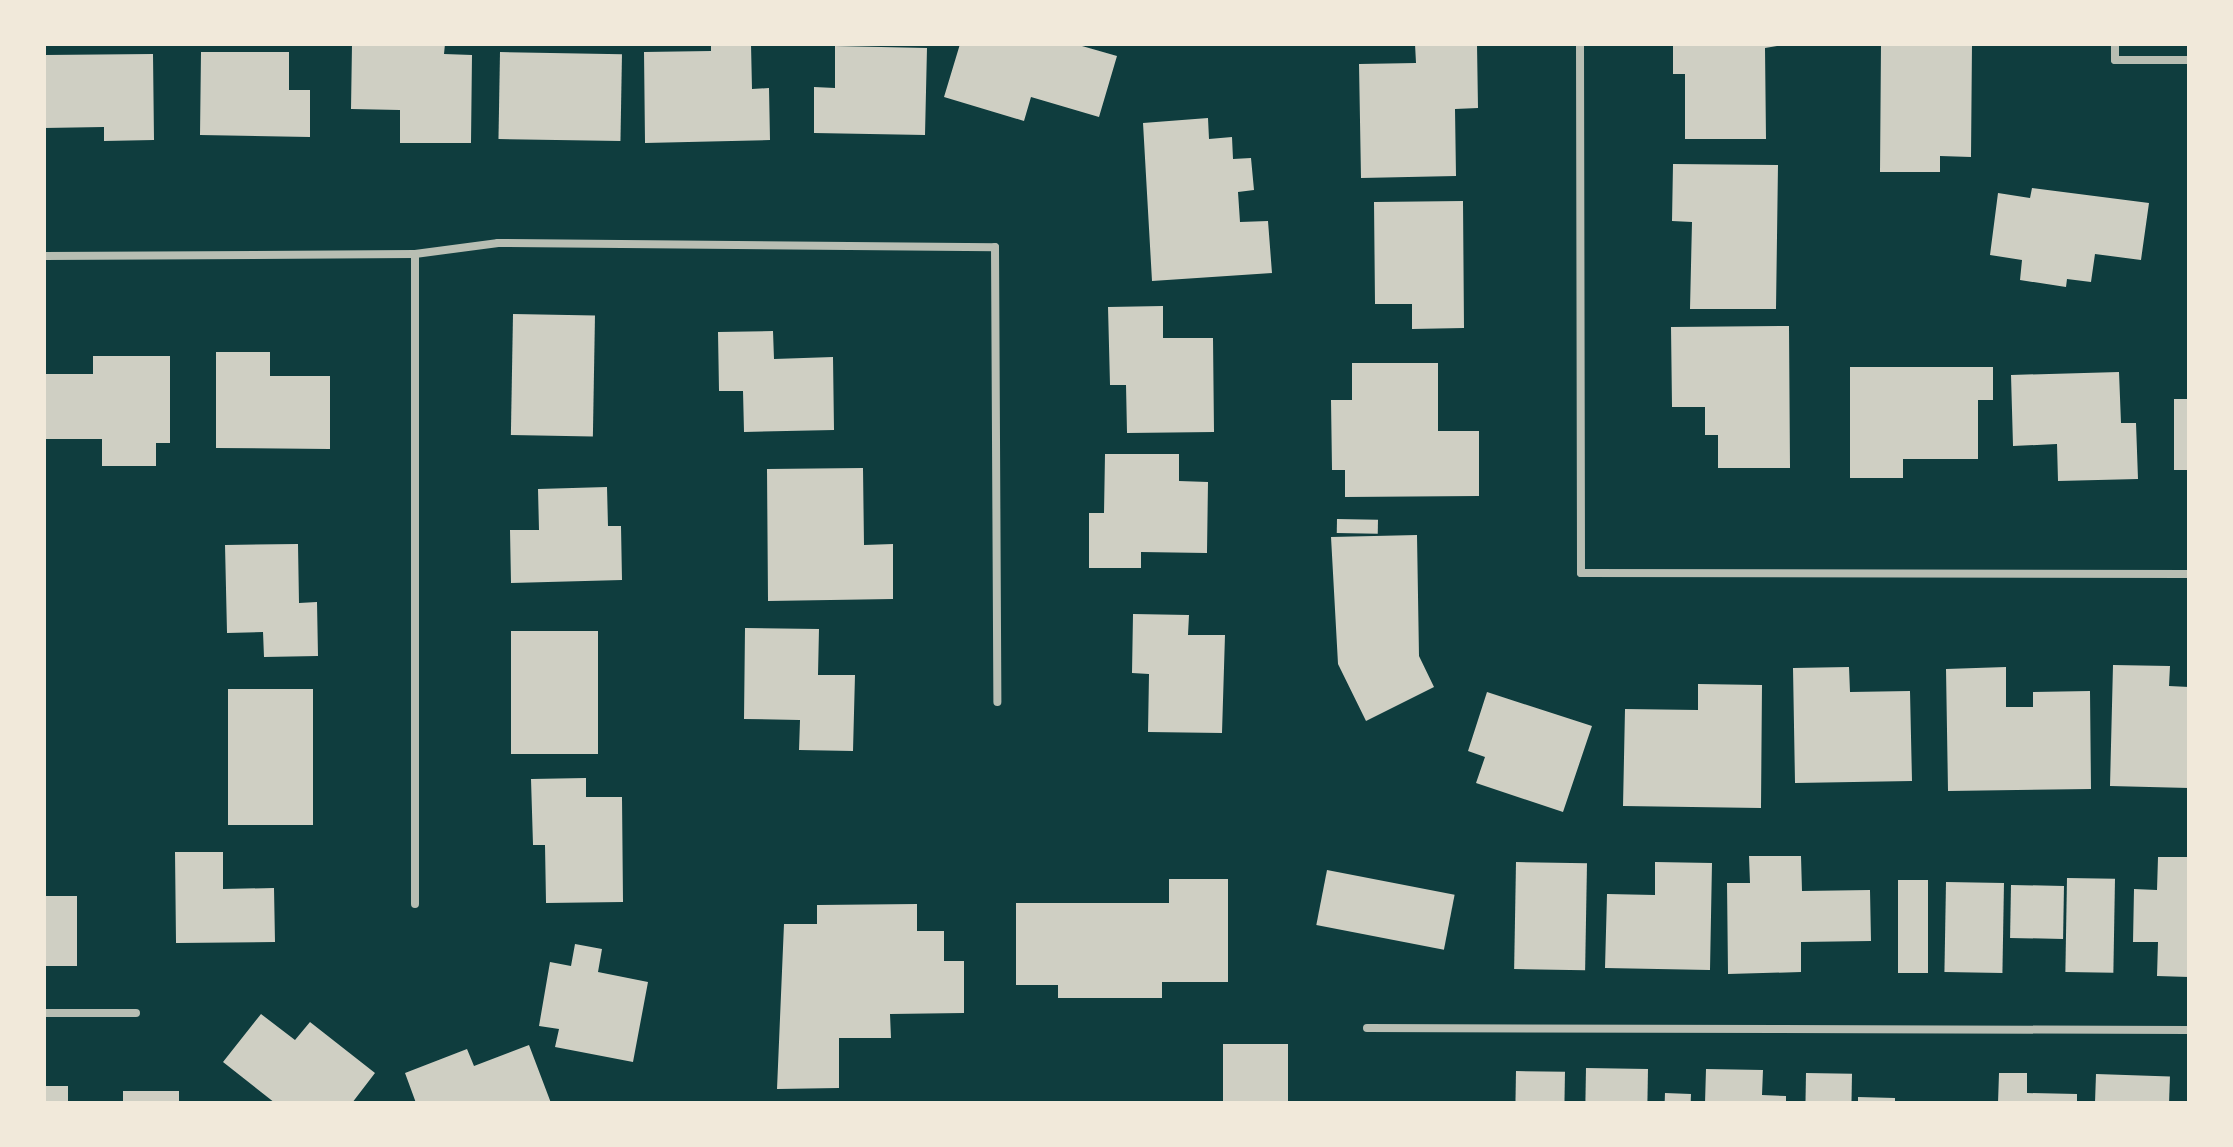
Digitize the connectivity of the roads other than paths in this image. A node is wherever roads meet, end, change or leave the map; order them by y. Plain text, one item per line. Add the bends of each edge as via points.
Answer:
1 (1580, 44) edge
2 (2115, 44) edge
3 (2189, 60) edge
4 (415, 254) junction
5 (44, 256) edge
6 (2189, 574) edge
7 (997, 702) dead end
8 (415, 904) dead end
9 (44, 1013) edge
10 (136, 1013) dead end
11 (1367, 1028) dead end
12 (2189, 1030) edge

1 - 6 street via 1581,573
2 - 3 street via 2115,60
4 - 5 street
4 - 7 street via 498,243 995,247
4 - 8 street
9 - 10 street
11 - 12 street

